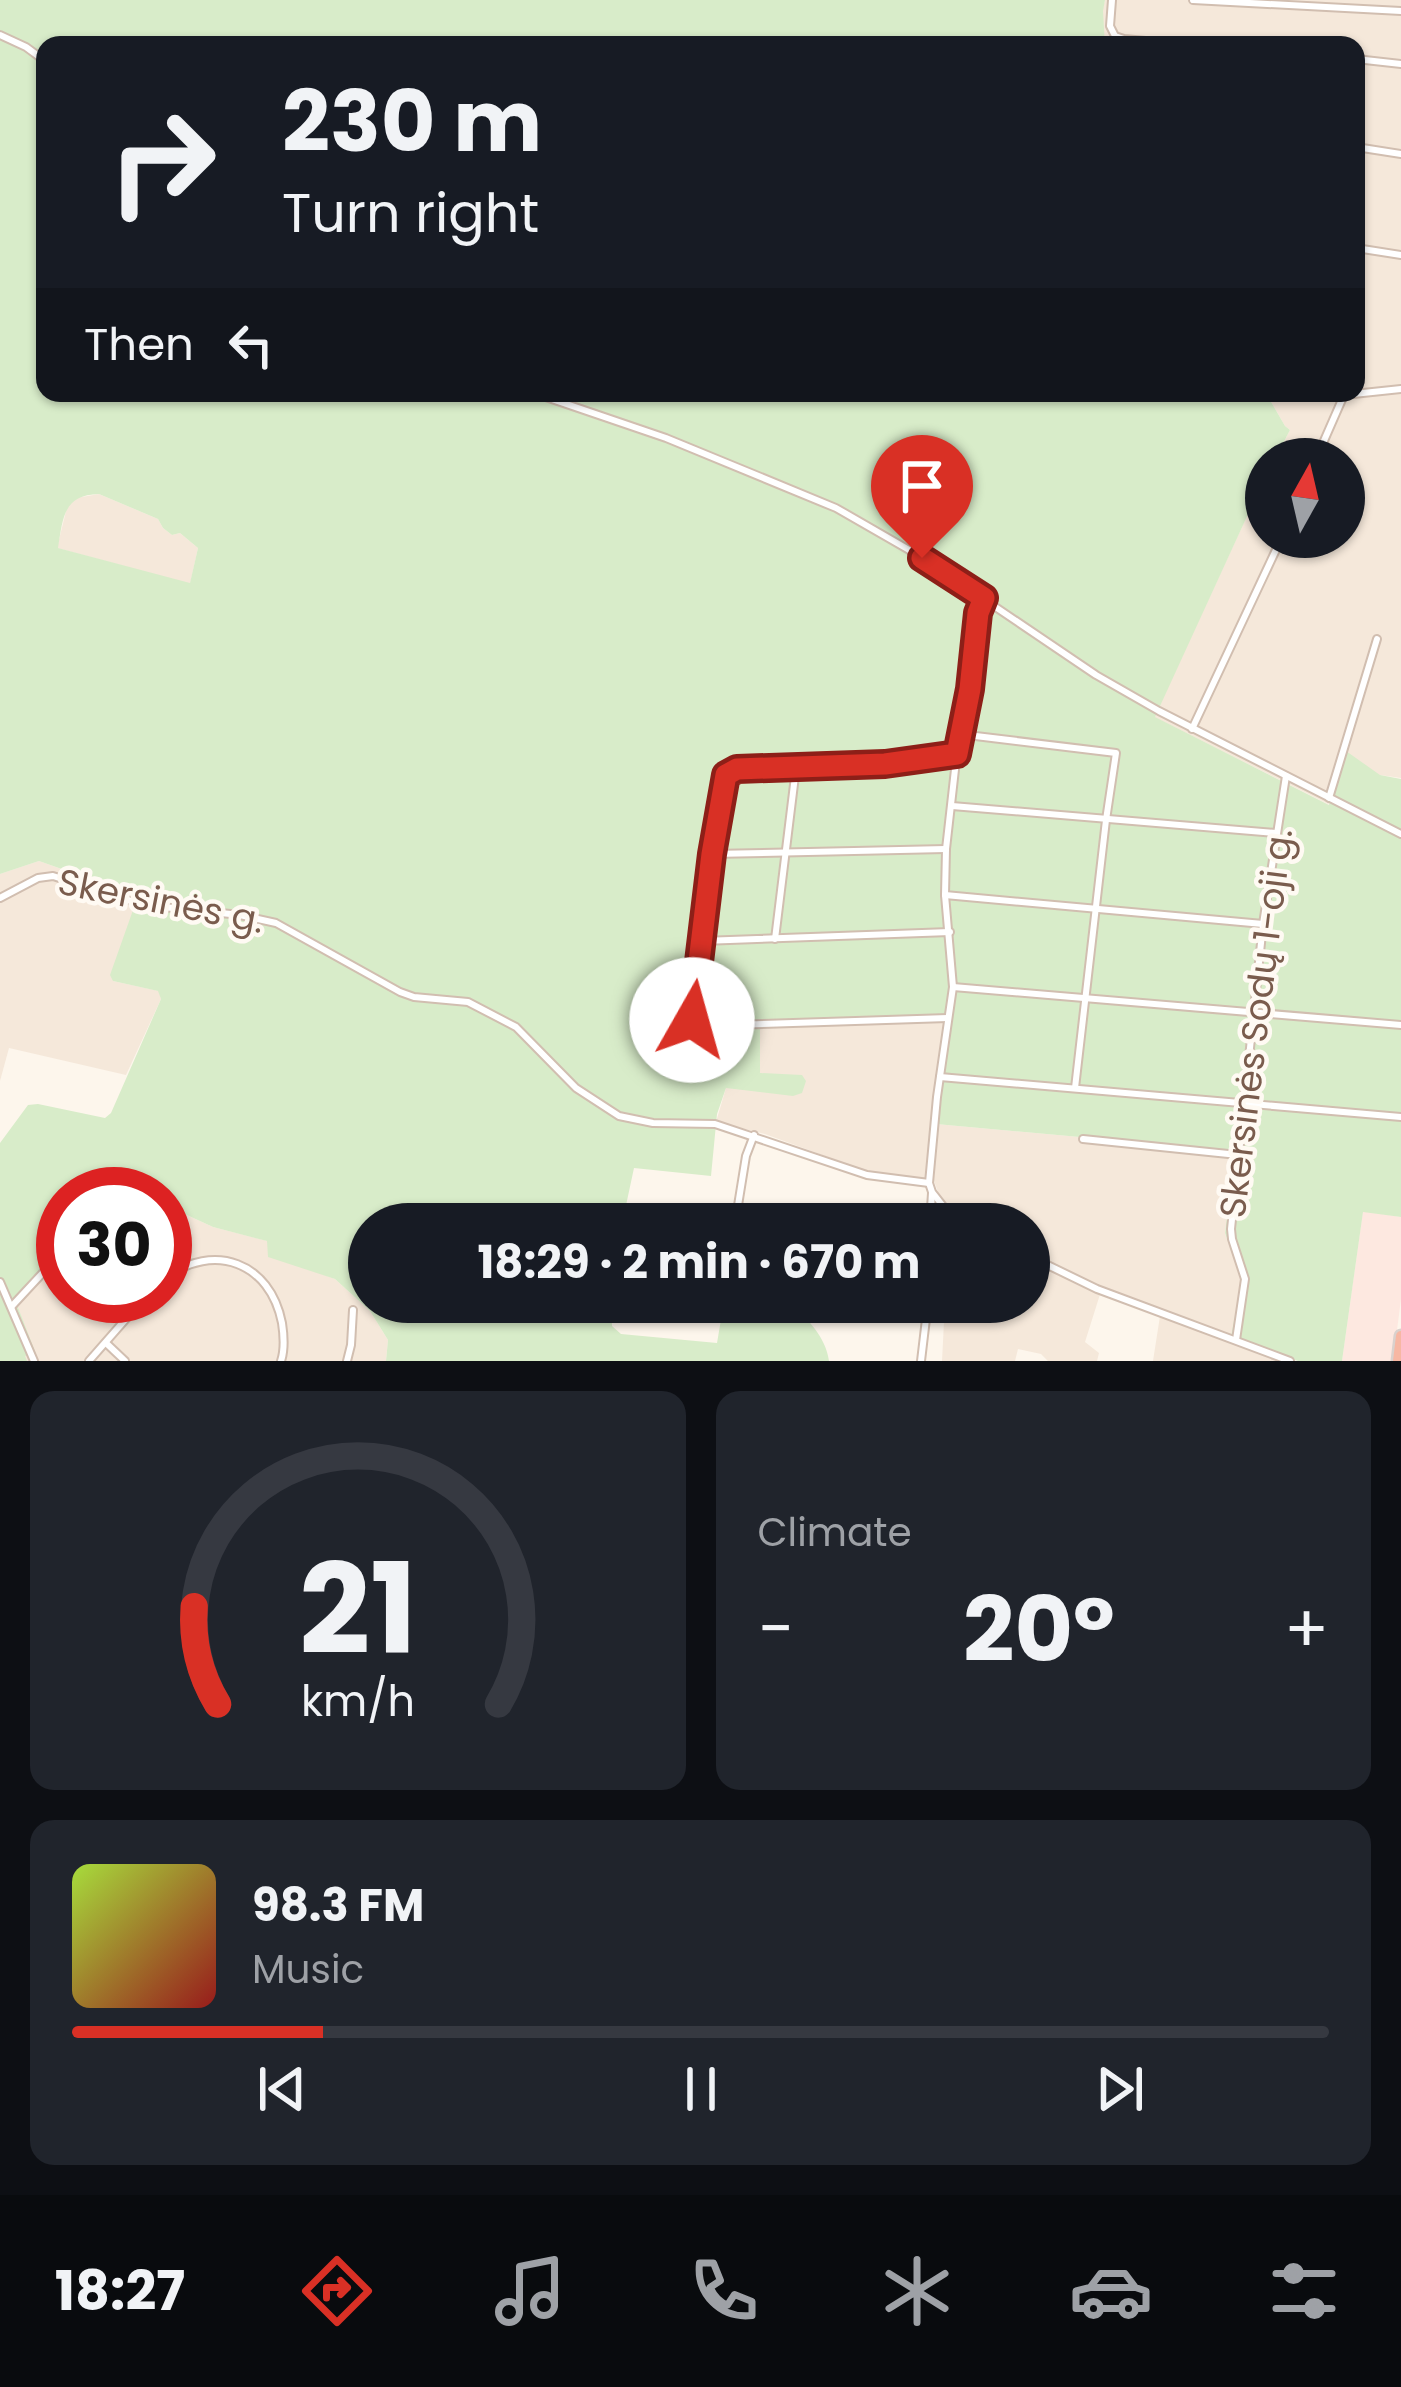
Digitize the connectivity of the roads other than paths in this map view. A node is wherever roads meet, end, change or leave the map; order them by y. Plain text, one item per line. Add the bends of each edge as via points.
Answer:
1 (1193, 0) edge
2 (1112, 4) edge
3 (1401, 11) edge
4 (0, 35) edge
5 (1115, 36) edge
6 (36, 54) edge
7 (1365, 60) edge
8 (1401, 64) edge
9 (1365, 148) edge
10 (1401, 154) edge
11 (1365, 249) edge
12 (1401, 255) edge
13 (1401, 389) edge
14 (1365, 393) edge
15 (560, 402) edge
16 (1341, 402) edge
17 (1325, 438) edge
18 (1272, 558) edge
19 (984, 598) junction
20 (1378, 639) dead end
21 (1192, 729) junction
22 (959, 734) junction
23 (957, 754) junction
24 (796, 768) junction
25 (1286, 776) junction
26 (1329, 797) junction
27 (952, 806) junction
28 (1106, 820) junction
29 (1276, 833) junction
30 (1401, 834) edge
31 (946, 849) junction
32 (784, 852) junction
33 (712, 854) junction
34 (945, 895) junction
35 (0, 898) edge
36 (1097, 910) junction
37 (1263, 924) junction
38 (950, 932) junction
39 (776, 939) junction
40 (702, 940) junction
41 (953, 987) junction
42 (1087, 1000) junction
43 (1253, 1014) junction
44 (949, 1018) junction
45 (1401, 1024) edge
46 (940, 1077) junction
47 (1076, 1088) junction
48 (1243, 1103) junction
49 (1401, 1117) edge
50 (754, 1135) junction
51 (1083, 1138) dead end
52 (1238, 1155) junction
53 (930, 1188) junction
54 (738, 1203) edge
55 (931, 1203) edge
56 (941, 1203) edge
57 (192, 1261) edge
58 (1050, 1266) edge
59 (36, 1280) edge
60 (0, 1282) edge
61 (12, 1306) junction
62 (123, 1323) edge
63 (353, 1323) edge
64 (926, 1323) edge
65 (1401, 1336) edge
66 (1236, 1340) junction
67 (106, 1343) junction
68 (34, 1361) edge
69 (89, 1361) edge
70 (125, 1361) edge
71 (280, 1361) edge
72 (347, 1361) edge
73 (921, 1361) edge
74 (1290, 1361) edge
75 (1398, 1361) edge

1 - 3 street
2 - 5 street
4 - 6 street
7 - 8 street
9 - 10 street
11 - 12 street
13 - 14 street
15 - 19 street via 836,508
16 - 17 street
18 - 21 street
19 - 21 street
19 - 22 street
20 - 26 street
21 - 25 street
22 - 23 street
22 - 28 street via 1116,753
23 - 24 street
23 - 27 street
24 - 32 street
24 - 33 street via 726,775
25 - 26 street
25 - 29 street, Skersinės Sodų 1-oji g.
26 - 30 street
27 - 28 street
27 - 31 street
28 - 29 street
28 - 36 street
29 - 37 street, Skersinės Sodų 1-oji g.
31 - 32 street
31 - 34 street
32 - 33 street
32 - 39 street
33 - 40 street
34 - 36 street
34 - 38 street
35 - 50 street, Skersinės g. via 53,876 144,905 275,923 400,992 469,1002 516,1027 576,1088 619,1116
36 - 37 street
36 - 42 street
37 - 43 street, Skersinės Sodų 1-oji g.
38 - 39 street
38 - 41 street
39 - 40 street
40 - 44 street via 695,1024
41 - 42 street
41 - 44 street
42 - 43 street
42 - 47 street
43 - 45 street
43 - 48 street, Skersinės Sodų 1-oji g.
44 - 46 street
46 - 47 street
46 - 53 street
47 - 48 street
48 - 49 street
48 - 52 street, Skersinės Sodų 1-oji g.
50 - 53 street, Skersinės g.
50 - 54 street
51 - 52 street
52 - 66 street, Skersinės Sodų 1-oji g. via 1232,1239 1245,1279
53 - 55 street
53 - 56 street
57 - 71 street via 248,1268 264,1282 283,1329
58 - 66 street
59 - 61 street
60 - 61 street
61 - 68 street
62 - 67 street
63 - 72 street
64 - 73 street
65 - 75 highway
66 - 74 street
67 - 69 street
67 - 70 street

